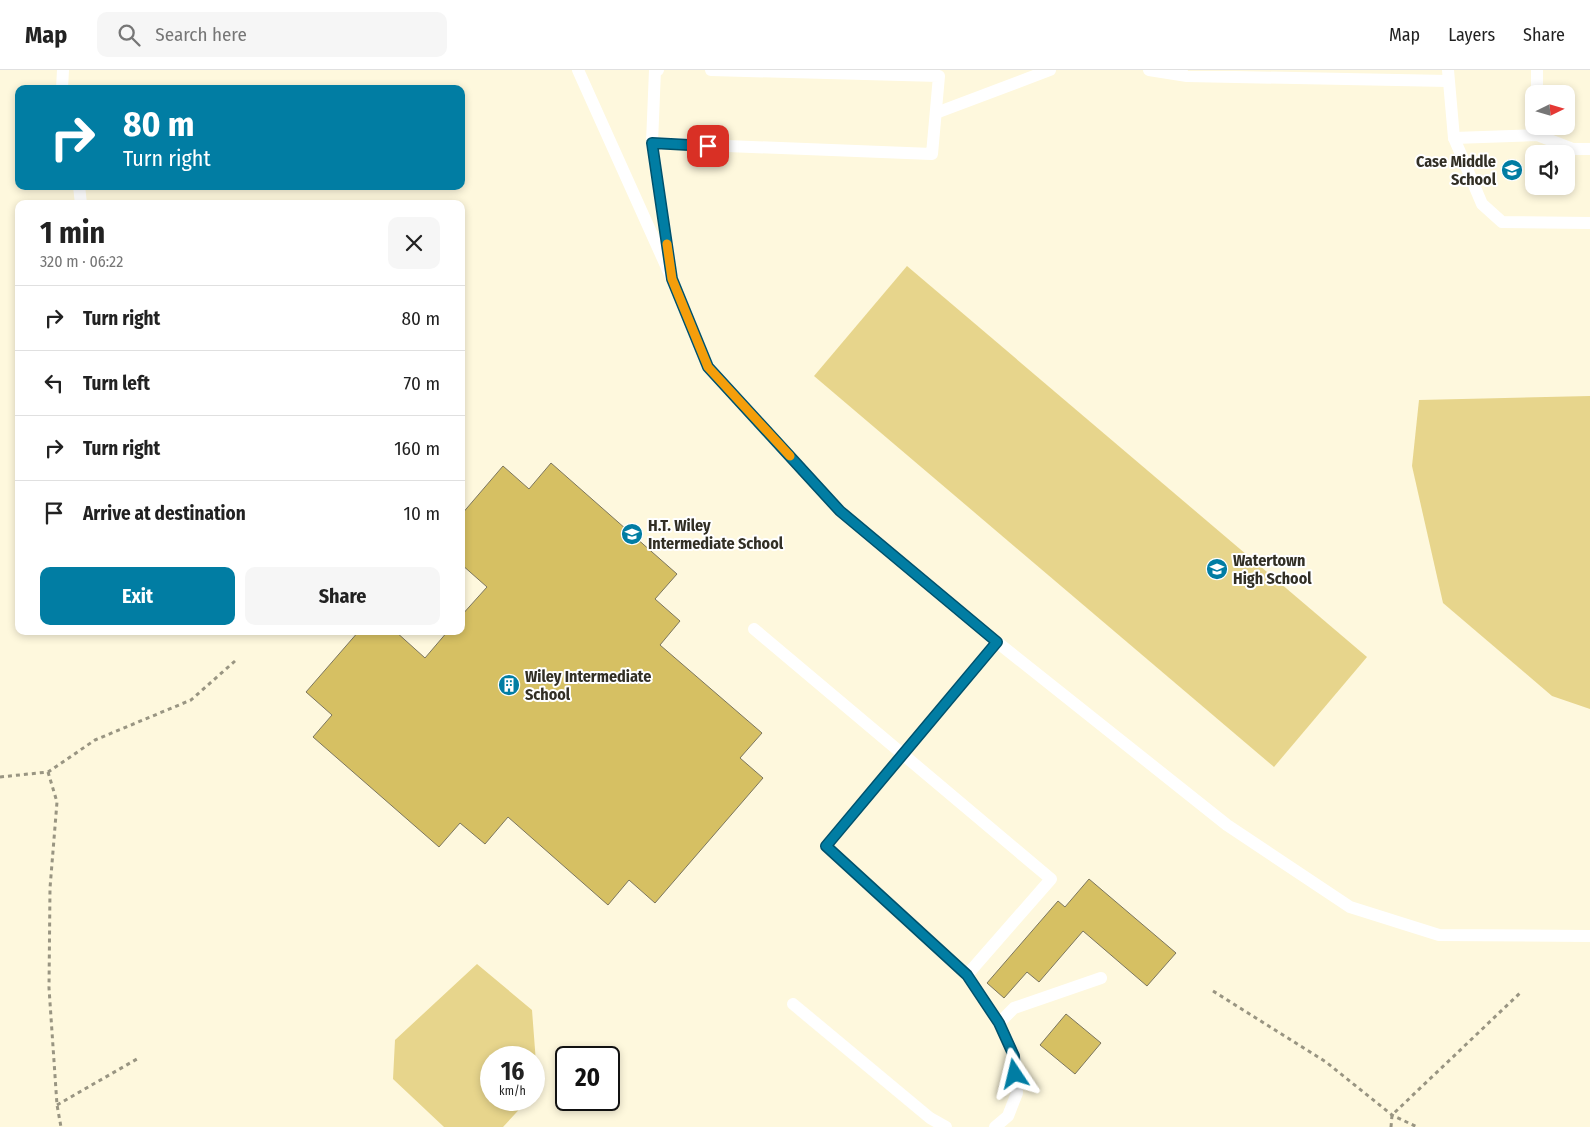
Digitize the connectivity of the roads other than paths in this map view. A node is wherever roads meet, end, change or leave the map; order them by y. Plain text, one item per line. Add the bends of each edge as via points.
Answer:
1 (63, 70) edge
2 (578, 70) edge
3 (656, 70) edge
4 (712, 70) edge
5 (1050, 70) edge
6 (1149, 70) edge
7 (1537, 70) edge
8 (1448, 76) edge
9 (62, 85) edge
10 (1537, 85) edge
11 (936, 113) junction
12 (1525, 132) edge
13 (1545, 135) edge
14 (1454, 138) junction
15 (652, 143) junction
16 (1590, 149) edge
17 (1590, 223) edge
18 (672, 279) junction
19 (754, 629) dead end
20 (997, 642) junction
21 (902, 753) junction
22 (1590, 936) edge
23 (967, 975) junction
24 (1101, 978) dead end
25 (793, 1004) dead end
26 (999, 1023) junction
27 (946, 1127) edge
28 (995, 1127) edge

1 - 9 lane
2 - 18 lane
3 - 15 lane
4 - 11 lane via 938,76
5 - 11 lane
6 - 8 lane via 1187,76
7 - 10 lane
8 - 14 lane
11 - 15 lane via 932,154
12 - 14 lane
13 - 16 lane via 1573,149
14 - 17 lane via 1482,204 1502,222
15 - 18 lane
18 - 20 lane via 708,367 840,511
19 - 21 lane
20 - 21 lane
20 - 22 lane via 1227,825 1350,907 1439,935
21 - 23 lane via 826,846
21 - 23 lane via 1051,879
23 - 26 lane
24 - 26 lane via 1014,1008
25 - 27 lane via 930,1118
26 - 28 lane via 1014,1056 1017,1093 1008,1116

